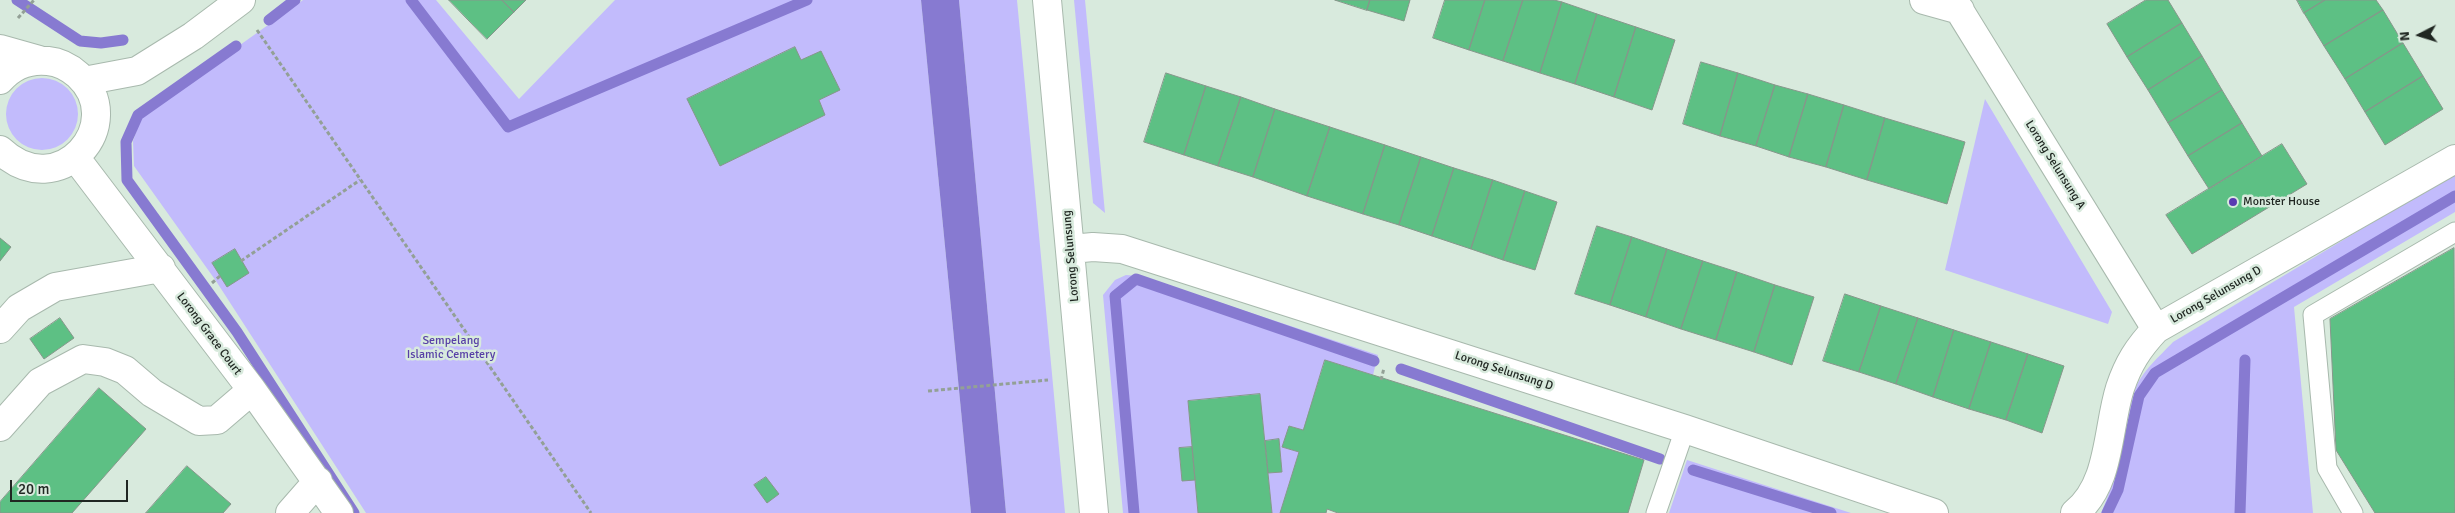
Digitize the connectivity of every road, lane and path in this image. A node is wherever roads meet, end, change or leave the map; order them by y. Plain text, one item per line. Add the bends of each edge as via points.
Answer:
1 (34, 0) edge
2 (241, 0) edge
3 (1047, 0) edge
4 (1924, 0) edge
5 (1956, 5) edge
6 (18, 19) dead end
7 (256, 27) dead end
8 (0, 49) edge
9 (39, 60) junction
10 (0, 80) edge
11 (84, 81) junction
12 (4, 156) edge
13 (76, 157) junction
14 (2455, 159) edge
15 (360, 180) junction
16 (2455, 232) edge
17 (1071, 249) junction
18 (241, 261) dead end
19 (161, 268) junction
20 (220, 276) dead end
21 (216, 280) dead end
22 (0, 329) edge
23 (2156, 330) junction
24 (1051, 380) dead end
25 (252, 390) junction
26 (928, 391) dead end
27 (0, 427) edge
28 (1685, 429) junction
29 (318, 481) junction
30 (290, 513) edge
31 (339, 513) edge
32 (591, 513) edge
33 (1094, 513) edge
34 (1656, 513) edge
35 (1934, 513) edge
36 (2076, 513) edge
37 (2353, 513) edge

1 - 6 path
2 - 11 street via 137,72
3 - 17 street, Lorong Selunsung
4 - 5 street
5 - 23 street, Lorong Selunsung A
7 - 15 path
8 - 9 street
9 - 10 street via 22,63
9 - 11 street via 71,69
11 - 13 street via 92,96 95,121 87,145
12 - 13 street via 27,168 44,169 60,166
13 - 19 street, Lorong Grace Court
14 - 23 street, Lorong Selunsung D
15 - 18 path
15 - 32 path
16 - 37 lane via 2313,315 2327,468
17 - 28 street, Lorong Selunsung D via 1122,249
17 - 33 street, Lorong Selunsung
19 - 22 street via 55,287 19,308
19 - 25 street, Lorong Grace Court
20 - 21 path
23 - 36 street, Lorong Selunsung D via 2136,351 2120,389 2106,460 2089,502
24 - 26 path
25 - 27 street via 218,420 199,421 152,393 125,370 105,362 83,359 40,382
25 - 29 street, Lorong Grace Court
28 - 34 lane
28 - 35 street, Lorong Selunsung D
29 - 30 street
29 - 31 street, Lorong Grace Court

